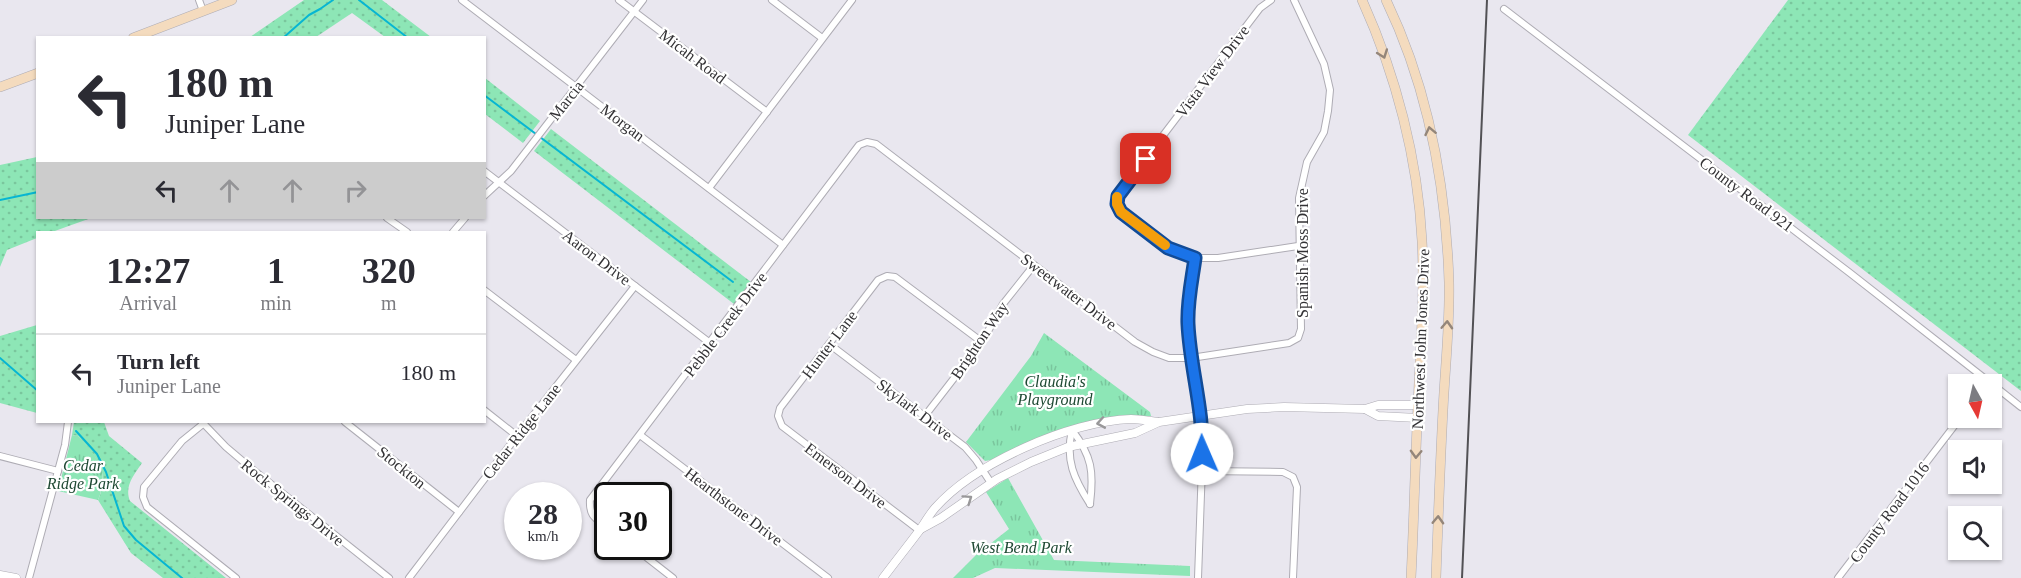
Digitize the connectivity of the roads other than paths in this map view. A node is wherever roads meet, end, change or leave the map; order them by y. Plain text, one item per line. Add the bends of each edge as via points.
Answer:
1 (199, 0) edge
2 (232, 0) edge
3 (462, 0) edge
4 (619, 0) edge
5 (643, 0) edge
6 (772, 0) edge
7 (852, 0) edge
8 (1271, 0) edge
9 (1294, 0) edge
10 (1362, 0) edge
11 (1386, 0) edge
12 (1504, 9) dead end
13 (203, 11) junction
14 (634, 11) junction
15 (138, 36) edge
16 (822, 38) junction
17 (36, 74) edge
18 (0, 87) edge
19 (576, 87) junction
20 (766, 112) junction
21 (867, 142) joint
22 (486, 172) edge
23 (500, 183) junction
24 (709, 188) junction
25 (486, 194) edge
26 (388, 219) edge
27 (464, 219) edge
28 (406, 231) edge
29 (454, 231) edge
30 (783, 245) junction
31 (1298, 246) junction
32 (1195, 258) junction
33 (1034, 265) junction
34 (635, 286) junction
35 (486, 292) edge
36 (1298, 338) joint
37 (982, 342) junction
38 (711, 343) junction
39 (829, 344) junction
40 (1191, 358) junction
41 (576, 360) junction
42 (1978, 374) edge
43 (2002, 393) edge
44 (1418, 405) junction
45 (2021, 407) edge
46 (1365, 409) junction
47 (486, 412) edge
48 (778, 416) joint
49 (1201, 416) junction
50 (924, 417) junction
51 (1418, 418) junction
52 (1159, 422) junction
53 (68, 423) edge
54 (203, 423) edge
55 (346, 423) edge
56 (1953, 428) edge
57 (1072, 430) junction
58 (640, 435) junction
59 (517, 436) junction
60 (1083, 444) junction
61 (1068, 447) junction
62 (0, 456) edge
63 (983, 470) junction
64 (58, 471) junction
65 (1202, 471) junction
66 (604, 482) edge
67 (991, 483) junction
68 (594, 495) edge
69 (459, 512) junction
70 (594, 517) edge
71 (919, 531) junction
72 (650, 560) edge
73 (0, 575) edge
74 (16, 578) edge
75 (29, 578) edge
76 (236, 578) edge
77 (389, 578) edge
78 (409, 578) edge
79 (674, 578) edge
80 (828, 578) edge
81 (883, 578) edge
82 (1198, 578) edge
83 (1293, 578) edge
84 (1412, 578) edge
85 (1436, 578) edge
86 (1838, 578) edge

1 - 13 street
2 - 13 main road
3 - 19 street, Morgan
4 - 14 street, Micah Road
5 - 14 street, Marcia
6 - 16 street
7 - 16 street
8 - 32 street, Vista View Drive via 1260,8 1118,196 1121,212 1168,248
9 - 31 street, Spanish Moss Drive via 1324,64 1329,90 1324,132 1302,180
10 -> 44 main road, Northwest John Jones Drive via 1393,81 1415,179 1424,290
85 -> 11 main road, Northwest John Jones Drive via 1449,285 1446,235 1428,121
12 - 42 street, County Road 921
13 - 15 main road
14 - 19 street, Marcia
14 - 20 street, Micah Road
16 - 20 street
17 - 18 main road
19 - 23 street, Marcia
19 - 24 street, Morgan
20 - 24 street
21 - 30 street, Pebble Creek Drive via 859,145
21 - 33 street, Sweetwater Drive via 876,144
22 - 23 street, Aaron Drive
23 - 25 street, Marcia
23 - 34 street, Aaron Drive
24 - 30 street, Morgan
26 - 28 street
27 - 29 street
30 - 38 street, Pebble Creek Drive
31 - 32 street
31 - 36 street, Spanish Moss Drive
32 - 40 street via 1189,295
33 - 37 street, Brighton Way via 1003,304
33 - 40 street, Sweetwater Drive via 1144,347 1170,358
34 - 38 street, Aaron Drive
34 - 41 street, Cedar Ridge Lane
35 - 41 street
36 - 40 street, Sweetwater Drive via 1289,343
37 - 39 street, Hunter Lane via 895,277 887,276 878,280
37 - 50 street, Brighton Way
38 - 58 street, Pebble Creek Drive
39 - 48 street, Hunter Lane
39 - 50 street, Skylark Drive
40 - 49 street
41 - 59 street, Cedar Ridge Lane
43 - 45 street
44 - 46 street via 1378,405
44 - 51 main road, Northwest John Jones Drive
46 - 49 street via 1247,408
46 - 51 street via 1378,416
47 - 59 street
48 - 71 street, Emerson Drive via 782,426
49 - 52 street
49 - 65 street
50 - 63 street, Skylark Drive via 965,447
51 -> 84 main road, Northwest John Jones Drive
52 -> 57 street via 1132,419
52 - 60 street via 1135,433
53 - 64 street
54 - 76 street via 182,441 144,487 143,497 147,507
54 - 77 street, Rock Springs Drive via 252,469
55 - 69 street, Stockton
56 - 86 street, County Road 1016
57 - 60 street
57 - 61 street
57 - 63 street via 1024,447
58 - 66 street, Pebble Creek Drive
58 - 80 street, Hearthstone Drive
59 - 69 street, Cedar Ridge Lane
60 - 61 street
60 - 61 street via 1093,479 1090,504 1077,483
61 - 67 street
62 - 64 street
63 - 67 street, Skylark Drive
63 - 71 street via 934,509
64 - 75 street
65 - 82 street
65 - 83 street via 1283,472 1293,477 1297,486
71 -> 67 street
68 - 70 street, Pebble Creek Drive via 589,510
69 - 78 street, Cedar Ridge Lane
71 - 81 street
72 - 79 street
73 - 74 street

